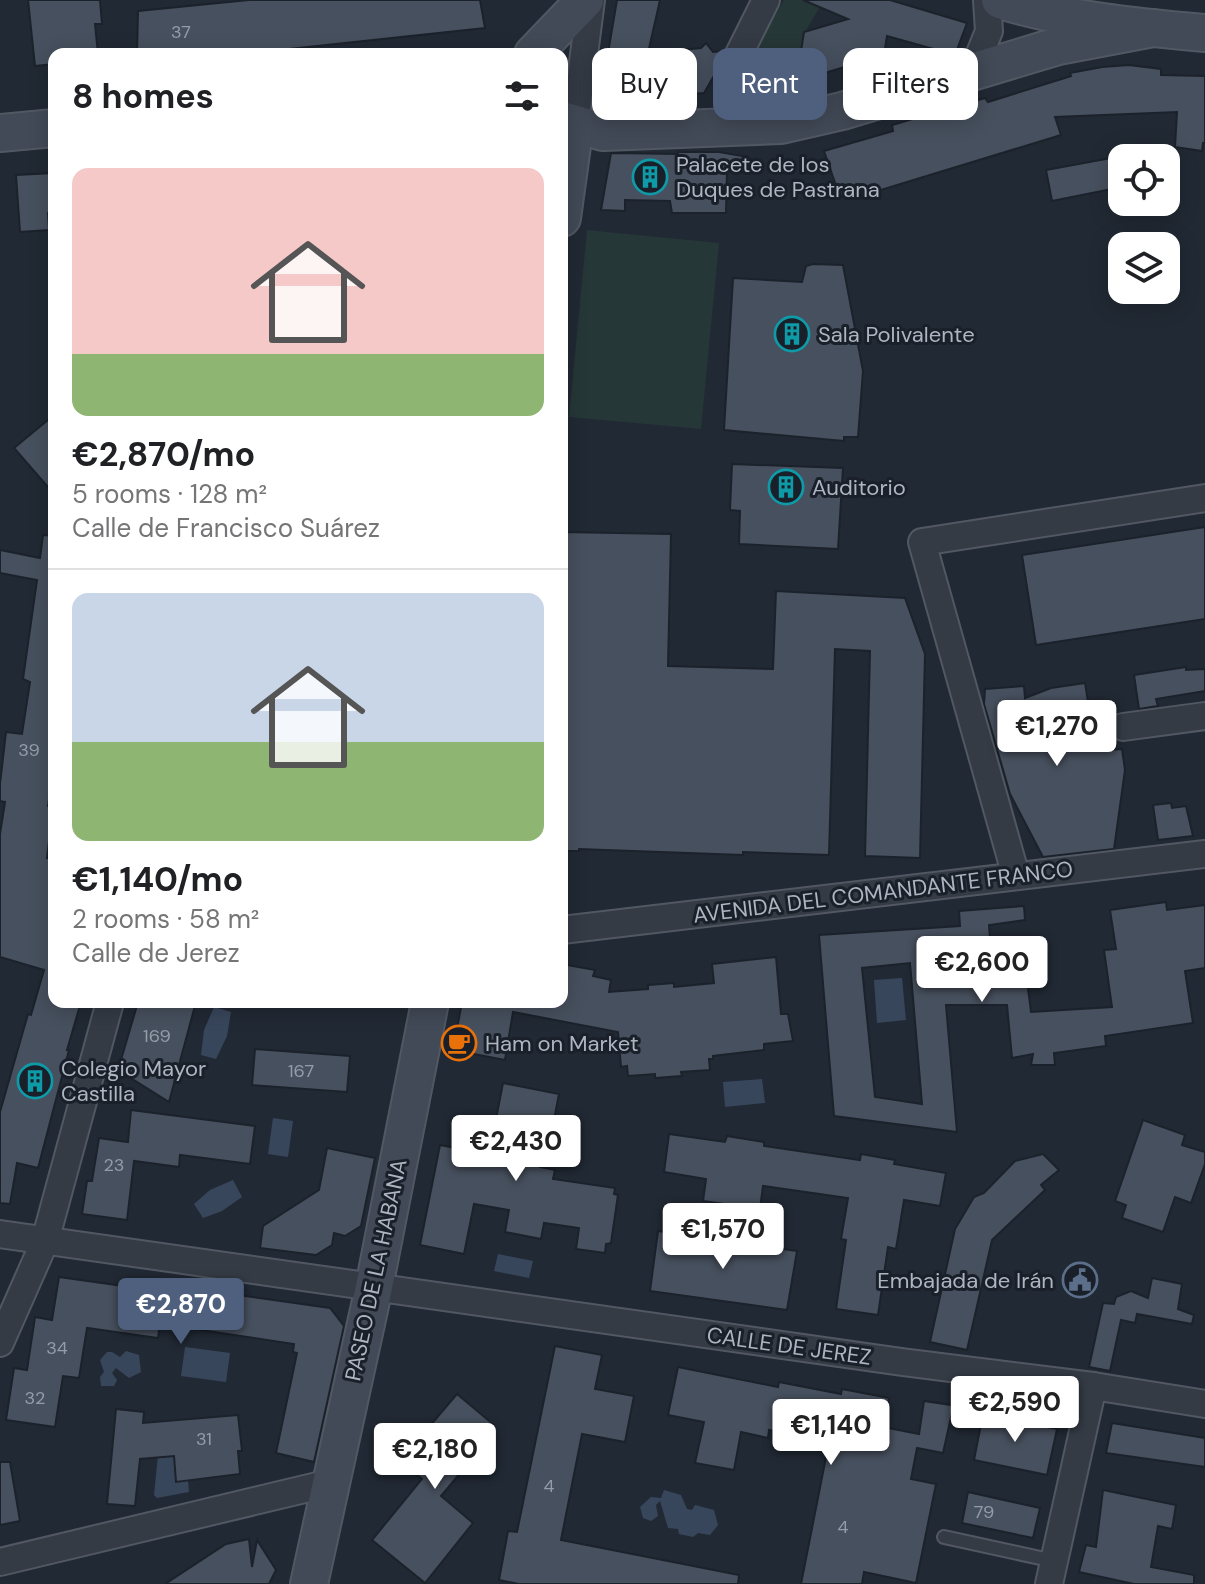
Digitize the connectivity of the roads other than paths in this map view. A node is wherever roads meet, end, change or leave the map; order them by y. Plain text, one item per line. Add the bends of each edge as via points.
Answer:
1 (585, 0) edge
2 (591, 0) edge
3 (766, 0) edge
4 (987, 0) edge
5 (1000, 0) edge
6 (1153, 28) junction
7 (1205, 33) edge
8 (539, 48) edge
9 (978, 58) edge
10 (978, 70) edge
11 (843, 110) edge
12 (568, 122) edge
13 (750, 127) junction
14 (48, 129) edge
15 (0, 133) edge
16 (1205, 498) edge
17 (1205, 716) edge
18 (1123, 727) dead end
19 (1205, 854) edge
20 (1016, 876) junction
21 (568, 929) edge
22 (108, 1008) edge
23 (429, 1008) edge
24 (0, 1234) edge
25 (45, 1241) junction
26 (374, 1287) junction
27 (0, 1343) edge
28 (1093, 1386) junction
29 (1205, 1404) edge
30 (330, 1483) junction
31 (944, 1537) dead end
32 (0, 1562) edge
33 (1051, 1572) edge
34 (309, 1584) edge

1 - 8 main road
2 - 12 street
3 - 13 street via 730,78
4 - 9 street via 989,31
5 - 6 main road
6 - 7 main road
6 - 10 main road via 1058,46
11 - 13 main road
12 - 13 main road via 603,132
14 - 15 main road
16 - 20 street via 922,542
17 - 18 street
19 - 20 street, AVENIDA DEL COMANDANTE FRANCO
20 - 21 street, AVENIDA DEL COMANDANTE FRANCO
22 - 25 street
23 - 26 main road, PASEO DE LA HABANA
24 - 25 street, CALLE DE JEREZ
25 - 26 street, CALLE DE JEREZ
25 - 27 street
26 - 28 street, CALLE DE JEREZ
26 - 30 main road, PASEO DE LA HABANA
28 - 29 street, CALLE DE JEREZ
28 - 33 street
30 - 32 street
30 - 34 main road, PASEO DE LA HABANA
31 - 33 lane

